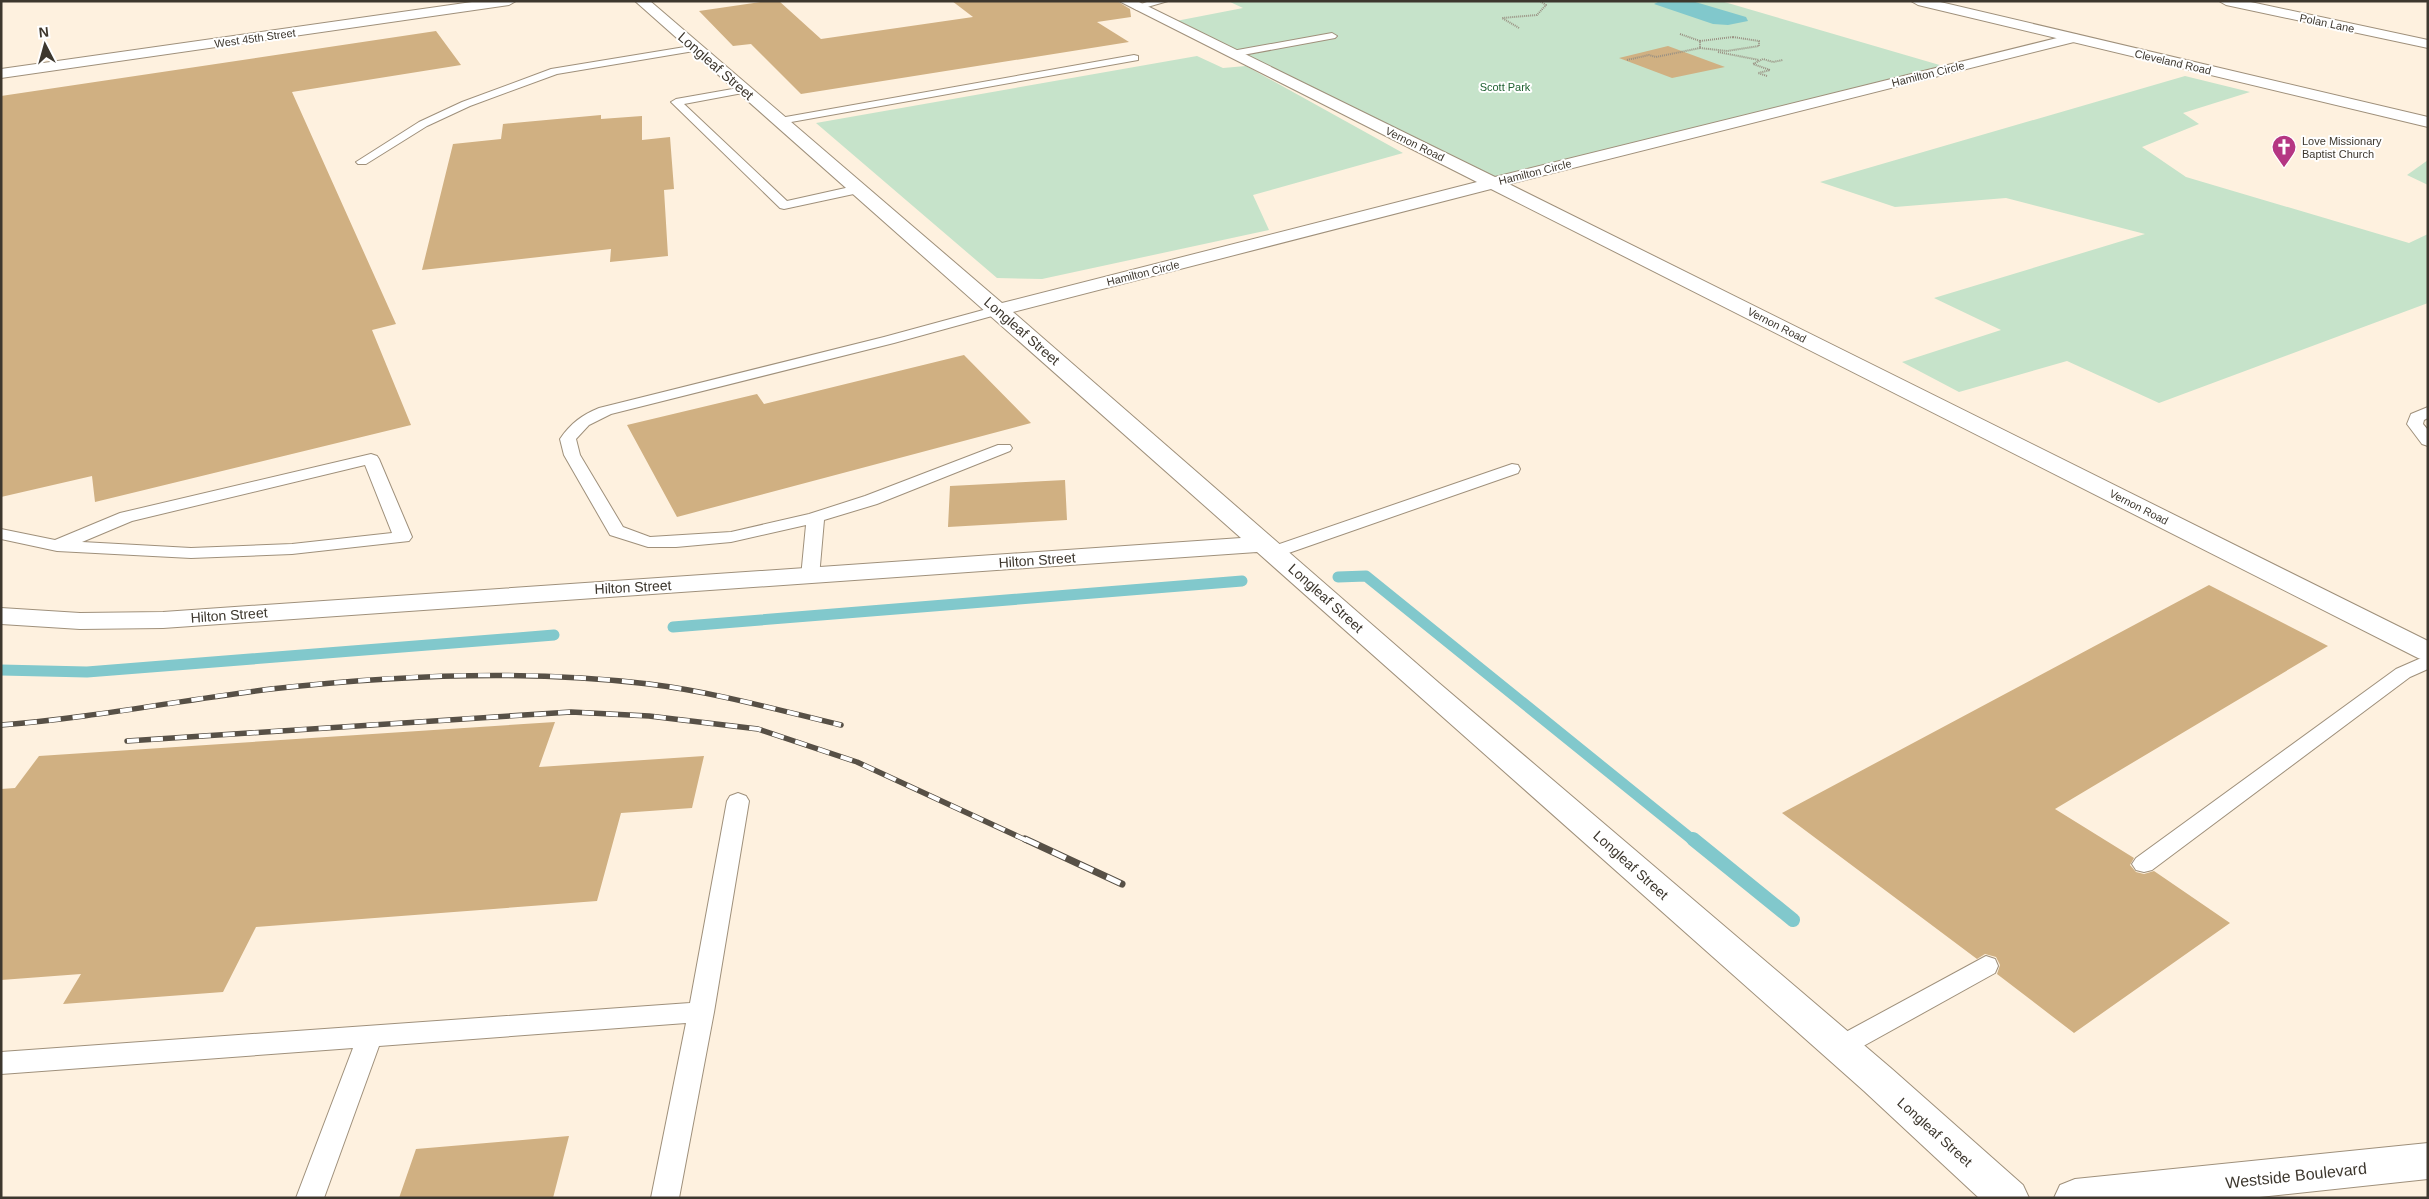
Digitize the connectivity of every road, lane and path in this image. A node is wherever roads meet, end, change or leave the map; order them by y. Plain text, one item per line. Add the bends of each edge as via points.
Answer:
1 (509, 1) edge
2 (642, 1) edge
3 (1164, 1) edge
4 (1540, 1) edge
5 (1918, 1) edge
6 (2226, 1) edge
7 (1131, 4) edge
8 (1519, 28) dead end
9 (1680, 34) dead end
10 (1332, 36) dead end
11 (2073, 38) junction
12 (1700, 41) junction
13 (2428, 44) edge
14 (697, 48) junction
15 (1700, 48) junction
16 (1715, 52) junction
17 (1232, 54) junction
18 (1134, 58) dead end
19 (1627, 60) dead end
20 (1759, 60) junction
21 (1783, 60) dead end
22 (1, 74) edge
23 (1766, 76) dead end
24 (744, 90) junction
25 (780, 121) junction
26 (2428, 122) edge
27 (362, 162) dead end
28 (1493, 183) junction
29 (859, 189) junction
30 (998, 310) junction
31 (2428, 412) edge
32 (2428, 441) edge
33 (1004, 448) dead end
34 (1512, 470) dead end
35 (816, 517) junction
36 (1, 534) edge
37 (57, 546) junction
38 (1270, 548) junction
39 (810, 576) junction
40 (1, 616) edge
41 (2428, 652) edge
42 (2428, 661) edge
43 (738, 801) dead end
44 (2144, 864) dead end
45 (1986, 966) dead end
46 (701, 1012) junction
47 (370, 1036) junction
48 (1840, 1047) junction
49 (1, 1063) edge
50 (2428, 1161) edge
51 (310, 1198) edge
52 (666, 1198) edge
53 (2008, 1198) edge
54 (2074, 1198) edge

1 - 22 street, West 45th Street
2 - 14 street, Longleaf Street
3 - 7 lane
4 - 8 path via 1546,4 1537,15 1502,18
5 - 11 street, Cleveland Road
6 - 13 street, Polan Lane
7 - 17 street, Vernon Road
9 - 12 path
10 - 17 lane
11 - 26 street, Cleveland Road
11 - 28 street, Hamilton Circle
12 - 15 path
12 - 16 path via 1733,37 1759,41 1754,48
14 - 24 street, Longleaf Street
14 - 27 lane via 555,71 466,104 423,124
15 - 16 path
15 - 19 path
16 - 20 path
17 - 28 street, Vernon Road
18 - 25 lane
20 - 21 path
20 - 23 path via 1753,64 1770,70 1758,73
24 - 25 street, Longleaf Street
24 - 29 lane via 676,102 784,205
25 - 29 street, Longleaf Street
28 - 30 street, Hamilton Circle
28 - 41 street, Vernon Road
29 - 30 street, Longleaf Street
30 - 35 lane via 605,411 586,418 568,439 572,455 616,531 631,538 676,542 731,537
30 - 38 street, Longleaf Street
31 - 32 lane via 2417,417 2415,424
33 - 35 lane via 871,500
34 - 38 lane
35 - 39 lane
36 - 37 lane
37 - 37 lane via 191,553 292,549 403,537 370,459 126,517
38 - 39 street, Hilton Street
38 - 48 street, Longleaf Street
39 - 40 street, Hilton Street via 163,620 80,621
42 - 44 lane via 2403,672
43 - 46 lane
45 - 48 lane
46 - 47 lane
46 - 52 lane
47 - 49 lane
47 - 51 lane
48 - 53 street, Longleaf Street
50 - 54 street, Westside Boulevard

